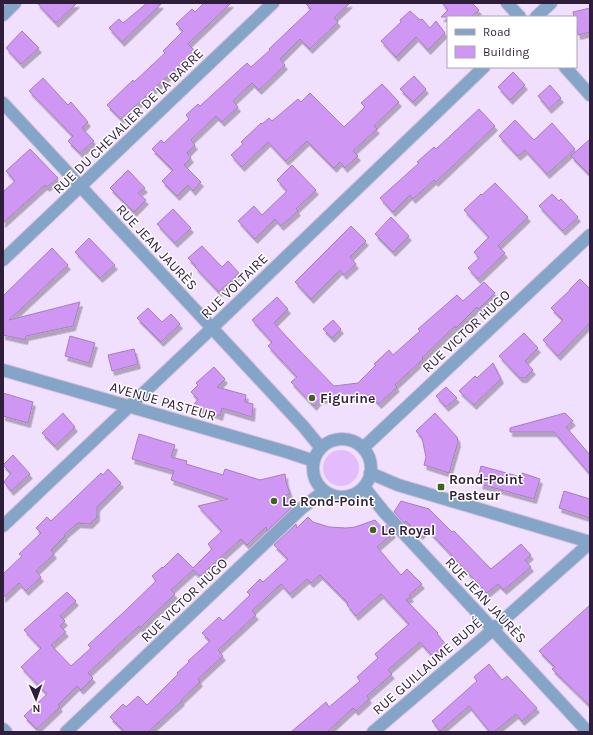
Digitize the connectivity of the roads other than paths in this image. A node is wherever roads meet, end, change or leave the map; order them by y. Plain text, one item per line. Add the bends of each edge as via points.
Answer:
1 (15, 3) edge
2 (273, 3) edge
3 (507, 3) edge
4 (551, 3) edge
5 (3, 15) edge
6 (519, 16) edge
7 (537, 16) edge
8 (483, 68) edge
9 (566, 68) edge
10 (590, 96) edge
11 (3, 103) edge
12 (80, 187) junction
13 (590, 235) edge
14 (3, 260) edge
15 (212, 328) junction
16 (3, 370) edge
17 (129, 407) junction
18 (321, 448) junction
19 (363, 448) junction
20 (314, 461) junction
21 (370, 474) junction
22 (364, 487) junction
23 (324, 491) junction
24 (3, 526) edge
25 (590, 543) edge
26 (492, 629) junction
27 (3, 729) edge
28 (6, 732) edge
29 (66, 732) edge
30 (373, 732) edge
31 (588, 732) edge

1 - 5 street
2 - 12 street, RUE DU CHEVALIER DE LA BARRE
3 - 6 street
4 - 7 street
8 - 15 street, RUE VOLTAIRE
9 - 10 street
11 - 12 street, RUE JEAN JAURÈS
12 - 14 street, RUE DU CHEVALIER DE LA BARRE
12 - 15 street, RUE JEAN JAURÈS
13 - 19 street, RUE VICTOR HUGO
15 - 17 street, RUE VOLTAIRE
15 - 18 street, RUE JEAN JAURÈS
16 - 17 street, AVENUE PASTEUR
17 - 20 street, AVENUE PASTEUR
17 - 24 street, RUE VOLTAIRE
18 - 19 street via 337,440 351,441
18 - 20 street
19 - 21 street via 371,464
20 - 23 street via 314,477
21 - 22 street
21 - 25 street via 398,485
22 - 23 street via 357,493 340,497
22 - 26 street, RUE JEAN JAURÈS
23 - 29 street, RUE VICTOR HUGO via 302,508
25 - 26 street, RUE GUILLAUME BUDÉ
26 - 30 street, RUE GUILLAUME BUDÉ
26 - 31 street, RUE JEAN JAURÈS
27 - 28 street

